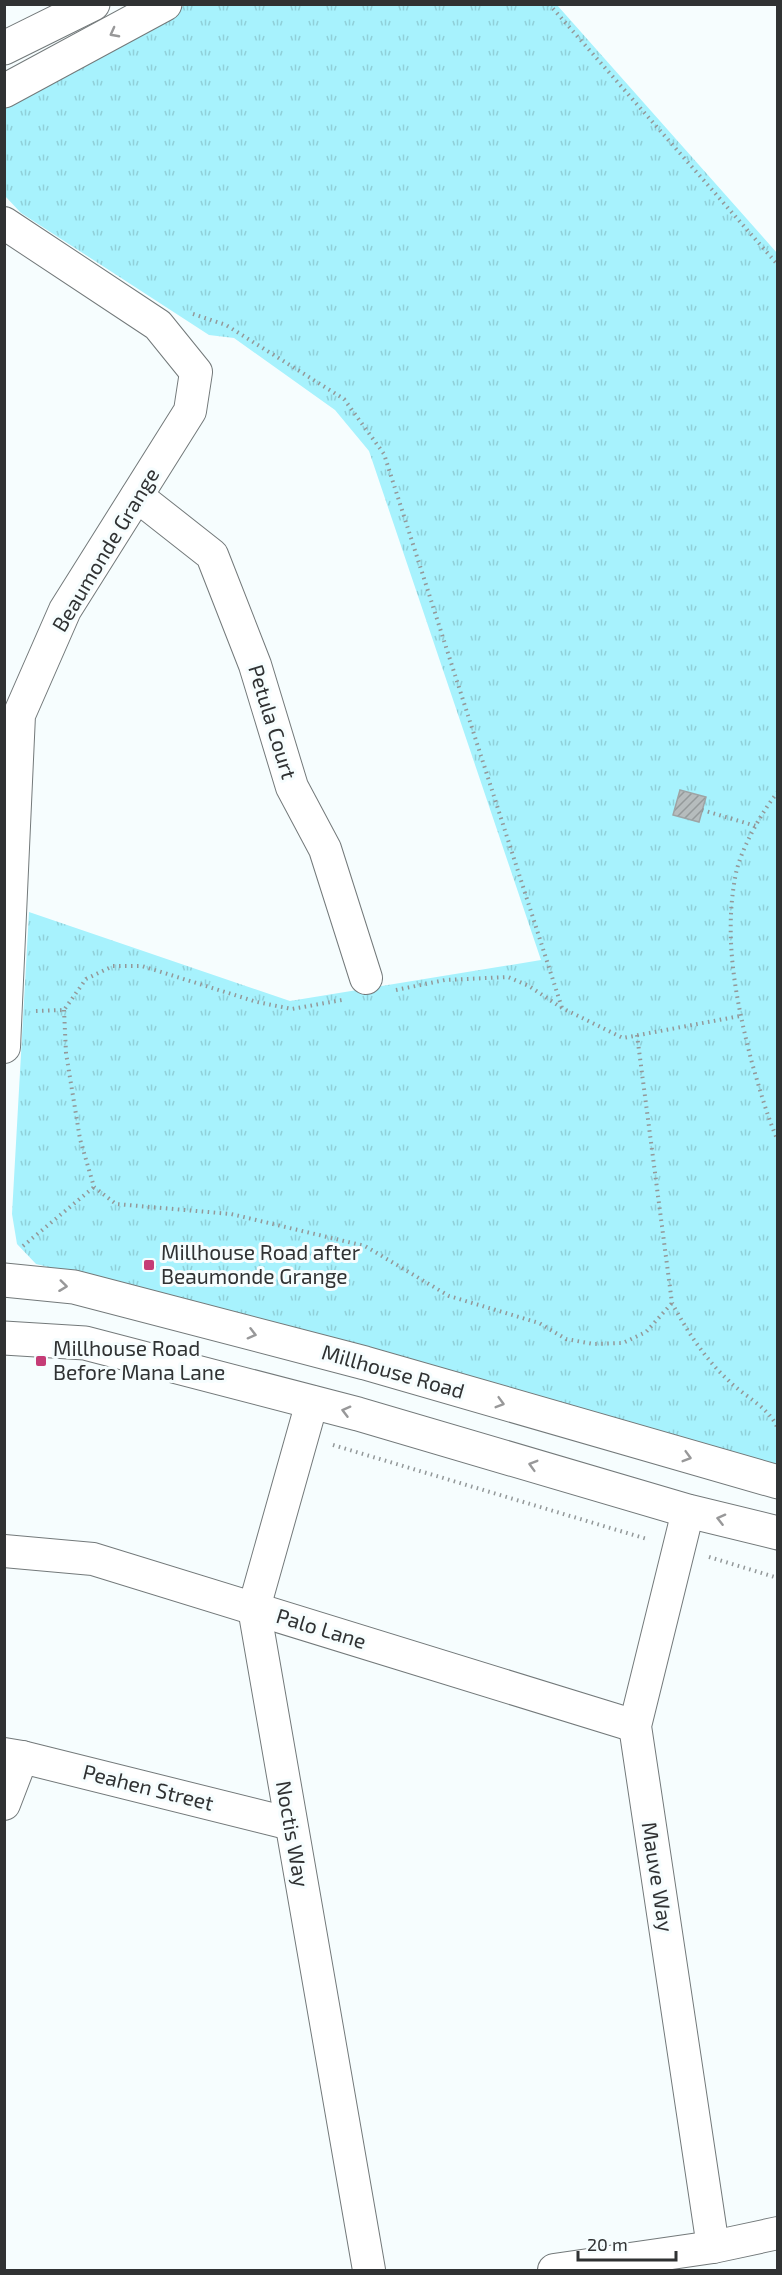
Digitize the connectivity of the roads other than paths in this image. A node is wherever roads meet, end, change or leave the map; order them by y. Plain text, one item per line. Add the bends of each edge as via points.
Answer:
1 (93, 4) edge
2 (165, 4) edge
3 (4, 48) edge
4 (4, 91) edge
5 (4, 223) edge
6 (137, 496) junction
7 (366, 978) dead end
8 (4, 1047) edge
9 (4, 1280) edge
10 (4, 1338) edge
11 (312, 1402) junction
12 (777, 1482) edge
13 (688, 1511) junction
14 (777, 1533) edge
15 (4, 1551) edge
16 (254, 1608) junction
17 (635, 1726) junction
18 (13, 1756) edge
19 (4, 1804) edge
20 (291, 1824) junction
21 (777, 2233) edge
22 (713, 2247) junction
23 (369, 2271) edge
24 (554, 2271) edge

1 - 3 main road
2 -> 4 main road
5 - 6 street, Beaumonde Grange via 158,325 196,372 190,411
6 - 7 street, Petula Court via 212,555 255,665 292,787 325,849
6 - 8 street, Beaumonde Grange via 65,610 19,715
9 -> 12 main road, Millhouse Road via 74,1287 365,1363
10 - 11 main road via 84,1343
13 -> 11 main road
11 - 16 street, Noctis Way
14 -> 13 main road
13 - 17 street, Mauve Way
15 - 16 street, Palo Lane via 93,1559
16 - 17 street, Palo Lane
16 - 20 street, Noctis Way
17 - 22 street, Mauve Way
18 - 19 street
18 - 20 street, Peahen Street
20 - 23 street, Noctis Way
21 - 22 street
22 - 24 street

